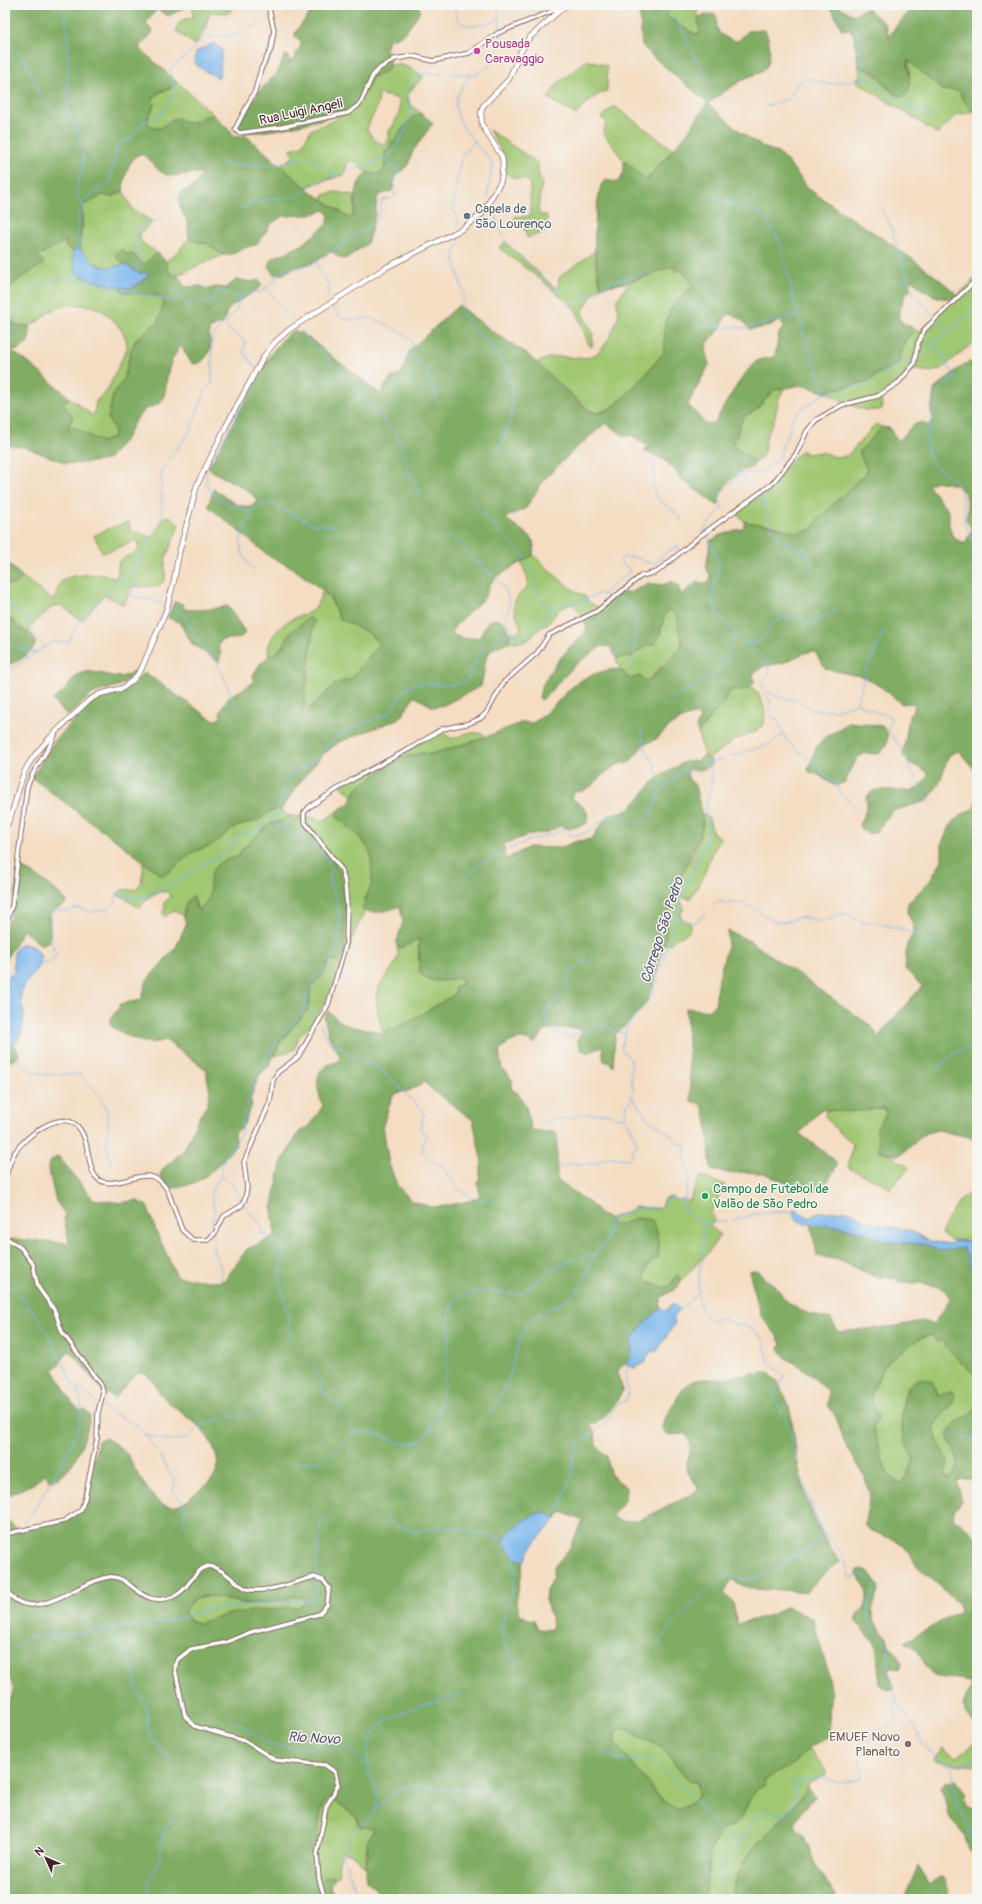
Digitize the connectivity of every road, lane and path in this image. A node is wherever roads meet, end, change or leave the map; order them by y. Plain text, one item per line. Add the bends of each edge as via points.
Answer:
1 (268, 5) edge
2 (564, 6) edge
3 (977, 279) edge
4 (55, 735) junction
5 (5, 828) edge
6 (5, 927) edge
7 (5, 1178) edge
8 (5, 1237) edge
9 (5, 1534) edge
10 (5, 1588) edge
11 (325, 1899) edge

1 - 2 street, Rua Luigi Angeli via 274,30 273,40 255,91 235,129 238,133 348,113 360,104 373,75 387,63 404,56 417,56 432,61 469,53 498,33
2 - 4 main road via 529,38 509,79 483,106 482,125 502,157 503,164 501,181 487,208 471,223 385,268 340,296 290,329 269,349 201,475 179,553 174,585 166,612 141,670 123,688 89,700
3 - 7 street via 925,329 918,343 914,364 899,382 878,396 842,405 816,420 807,431 796,454 772,484 700,536 657,572 641,576 596,611 549,635 537,653 504,682 481,718 442,729 382,762 306,810 304,821 344,876 347,906 345,950 328,1005 317,1026 298,1057 278,1072 273,1080 270,1102 244,1162 247,1188 245,1199 241,1206 224,1216 212,1237 199,1241 184,1234 168,1191 155,1178 137,1176 105,1182 96,1177 91,1168 86,1140 76,1125 70,1121 56,1120 31,1135 15,1153
4 - 5 main road via 26,768 14,810
4 - 6 street via 27,787 12,905
8 - 9 street via 21,1248 33,1264 39,1290 55,1311 66,1338 103,1392 98,1413 97,1439 81,1510 64,1521
10 - 11 street via 18,1601 39,1606 86,1584 114,1577 144,1597 164,1599 172,1598 183,1591 197,1573 208,1566 223,1571 249,1590 260,1590 314,1577 327,1583 327,1605 319,1614 251,1632 224,1643 191,1649 177,1660 175,1670 185,1716 194,1726 245,1741 275,1760 325,1765 334,1772 338,1785 326,1807 317,1855 318,1879

